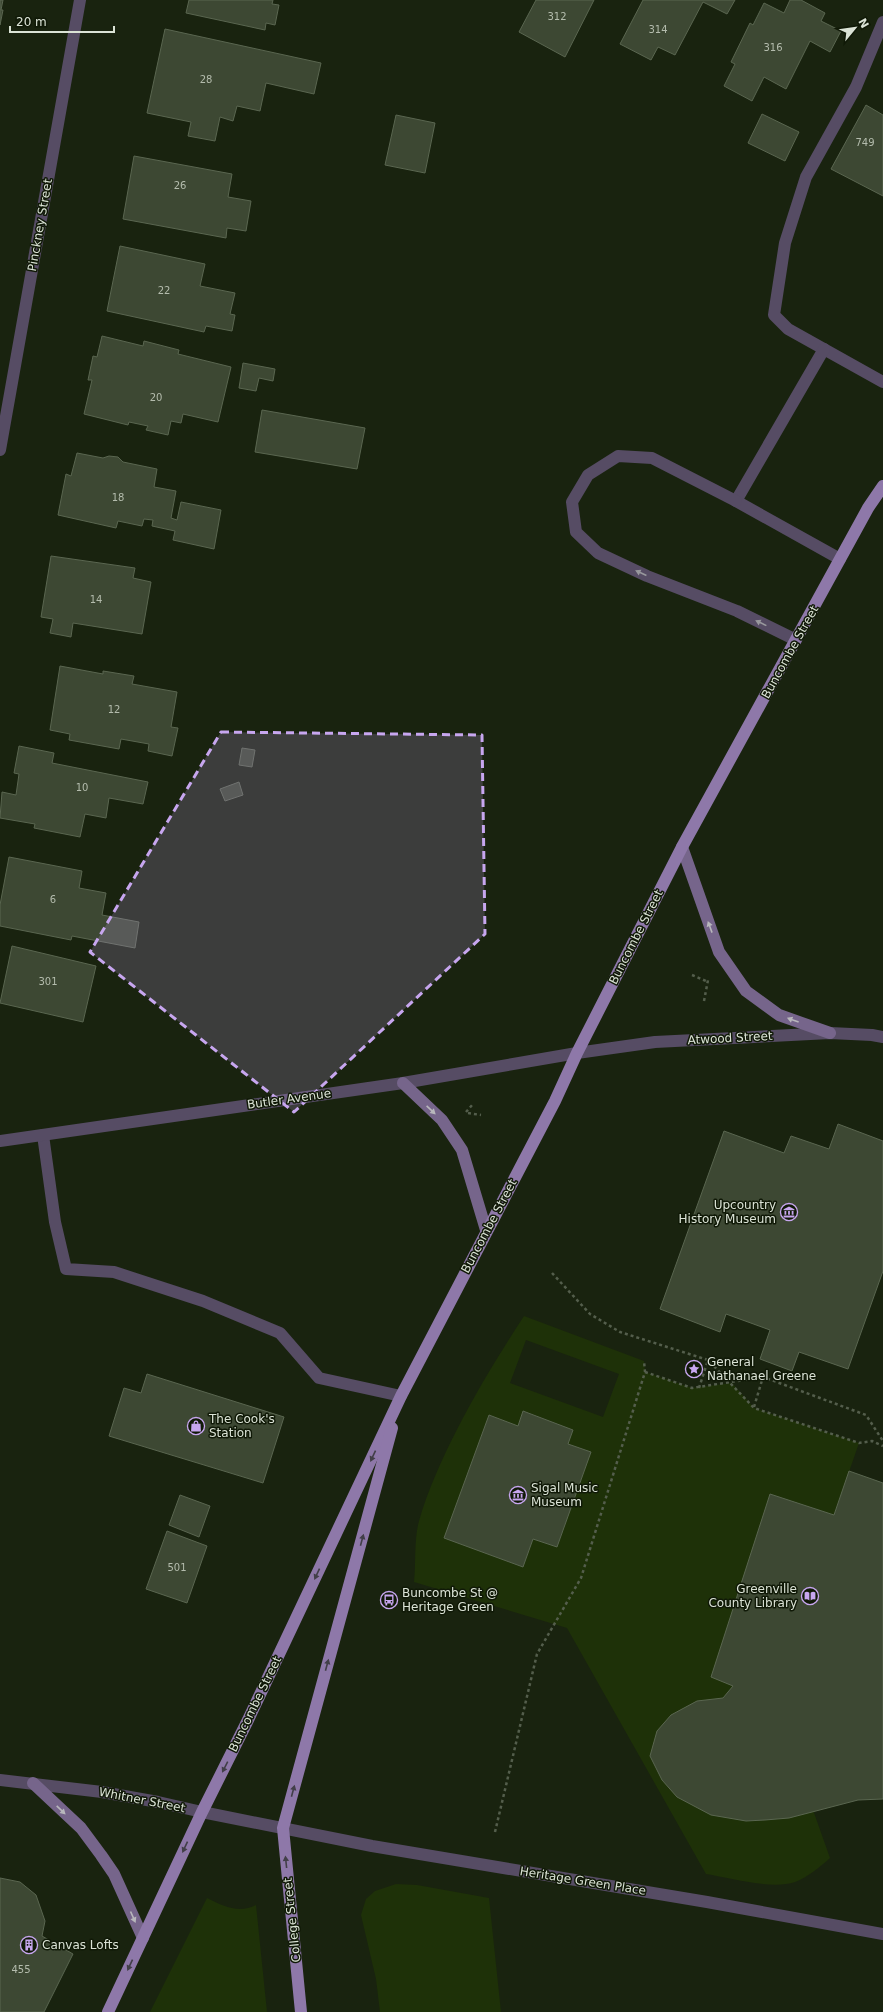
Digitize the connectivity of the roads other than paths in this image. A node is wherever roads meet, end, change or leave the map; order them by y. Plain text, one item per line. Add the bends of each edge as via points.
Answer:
1 (80, 0) edge
2 (883, 22) edge
3 (824, 349) junction
4 (883, 382) edge
5 (0, 450) edge
6 (883, 486) edge
7 (736, 501) junction
8 (840, 559) junction
9 (796, 640) junction
10 (682, 847) junction
11 (830, 1033) junction
12 (883, 1037) edge
13 (577, 1053) junction
14 (403, 1083) junction
15 (43, 1135) junction
16 (0, 1141) edge
17 (486, 1230) junction
18 (401, 1396) junction
19 (0, 1780) edge
20 (33, 1783) junction
21 (202, 1812) junction
22 (283, 1828) junction
23 (883, 1934) edge
24 (143, 1938) junction
25 (108, 2012) edge
26 (301, 2012) edge

1 - 5 street, Pinckney Street
2 - 3 street via 856,87 806,177 785,243 774,315 788,329
3 - 4 street
3 - 7 street
6 - 8 main road, Buncombe Street
7 - 8 street
9 -> 7 street via 737,611 598,554 576,532 572,502 588,475 618,456 652,458
8 - 9 main road, Buncombe Street
9 - 10 main road, Buncombe Street
11 -> 10 main road via 779,1015 746,991 719,952
10 - 13 main road, Buncombe Street
11 - 12 street, Atwood Street
11 - 13 street, Atwood Street via 655,1042
13 - 14 street, Butler Avenue
13 - 17 main road, Buncombe Street via 555,1101
14 - 15 street, Butler Avenue
14 -> 17 main road via 442,1120 462,1150
15 - 16 street, Butler Avenue
15 - 18 street via 55,1222 66,1269 114,1272 203,1301 280,1333 319,1378
17 - 18 main road, Buncombe Street
18 -> 21 main road, Buncombe Street
22 -> 18 main road, Buncombe Street
19 - 20 street, Whitner Street
20 - 21 street, Whitner Street via 158,1802
20 -> 24 main road via 81,1828 101,1855 114,1874
21 - 22 street, Whitner Street
21 -> 24 main road, Buncombe Street
22 - 23 street, Heritage Green Place via 372,1846
26 -> 22 main road, College Street
24 -> 25 main road, Buncombe Street

